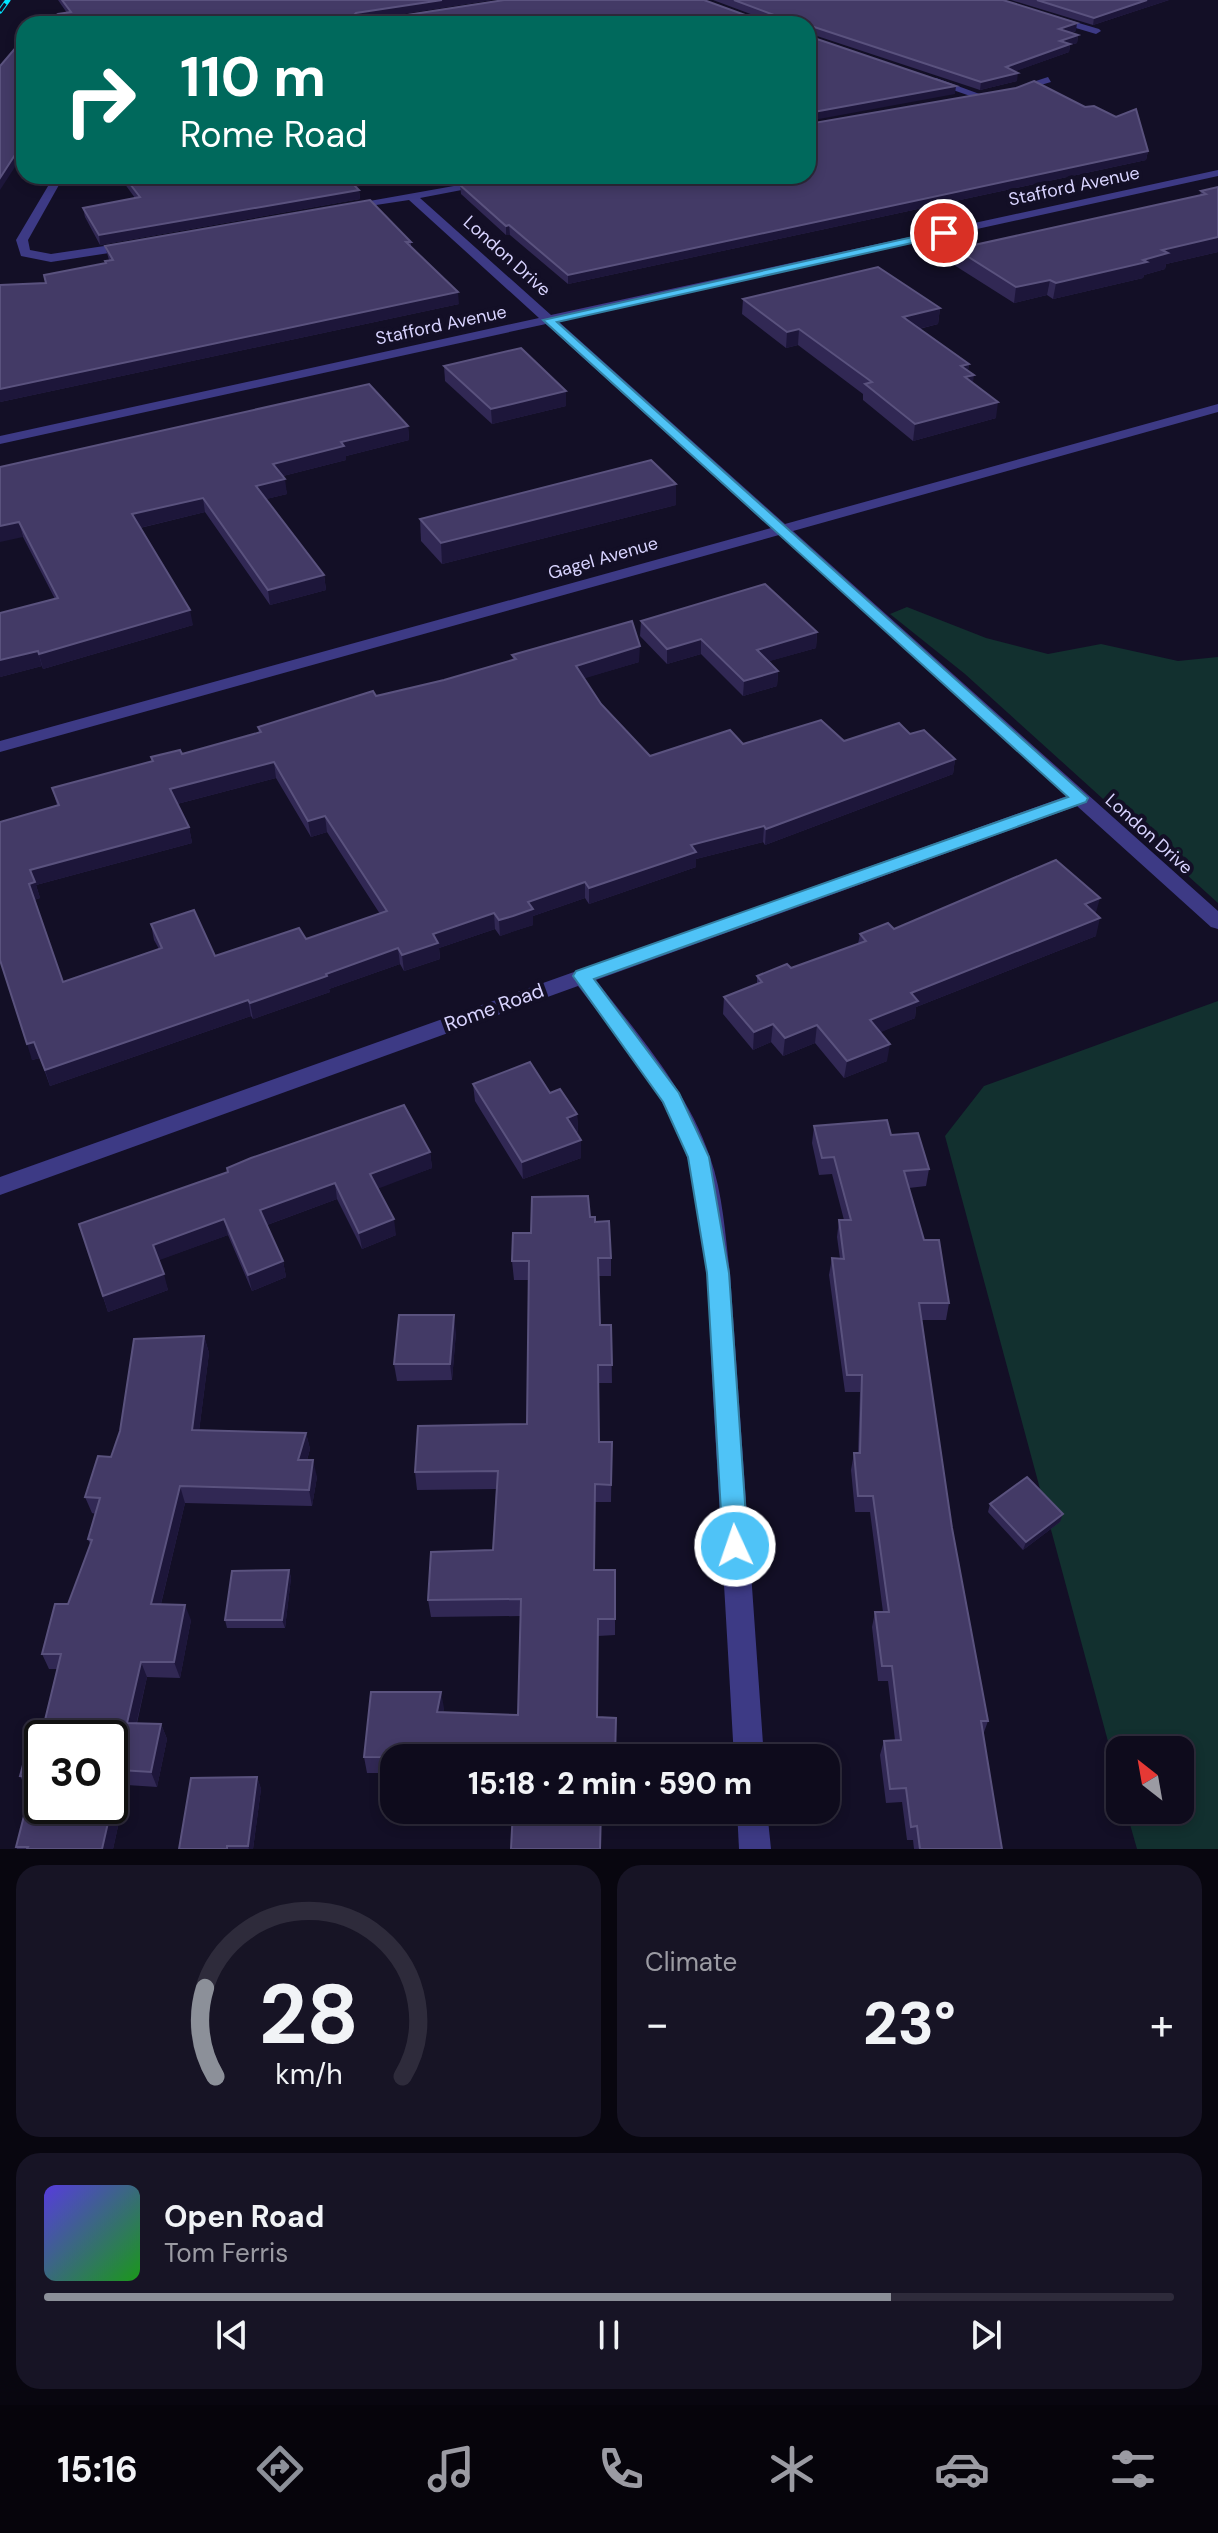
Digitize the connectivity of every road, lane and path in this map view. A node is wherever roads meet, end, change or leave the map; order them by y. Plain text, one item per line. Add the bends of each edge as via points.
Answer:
1 (1036, 13) edge
2 (1096, 31) edge
3 (923, 77) edge
4 (1048, 80) dead end
5 (992, 94) junction
6 (949, 102) edge
7 (1218, 173) edge
8 (54, 184) edge
9 (484, 184) edge
10 (412, 197) junction
11 (334, 210) edge
12 (148, 243) edge
13 (549, 320) junction
14 (1218, 408) edge
15 (0, 440) edge
16 (781, 529) junction
17 (0, 747) edge
18 (1080, 798) junction
19 (1218, 922) edge
20 (582, 976) junction
21 (0, 1186) edge
22 (748, 1744) edge
23 (753, 1824) edge
24 (755, 1849) edge

1 - 2 street
3 - 5 street
4 - 5 street
5 - 6 street
7 - 13 street, Stafford Avenue
8 - 12 street via 22,240 22,250 29,255 70,257
9 - 10 street
10 - 11 street
10 - 13 street, London Drive
13 - 15 street, Stafford Avenue
13 - 16 street, London Drive
14 - 16 street, Gagel Avenue
16 - 17 street, Gagel Avenue
16 - 18 street, London Drive
18 - 19 street, London Drive
18 - 20 street, Rome Road
20 - 21 street, Rome Road
20 - 22 street via 671,1098 704,1181 718,1273
23 - 24 street

